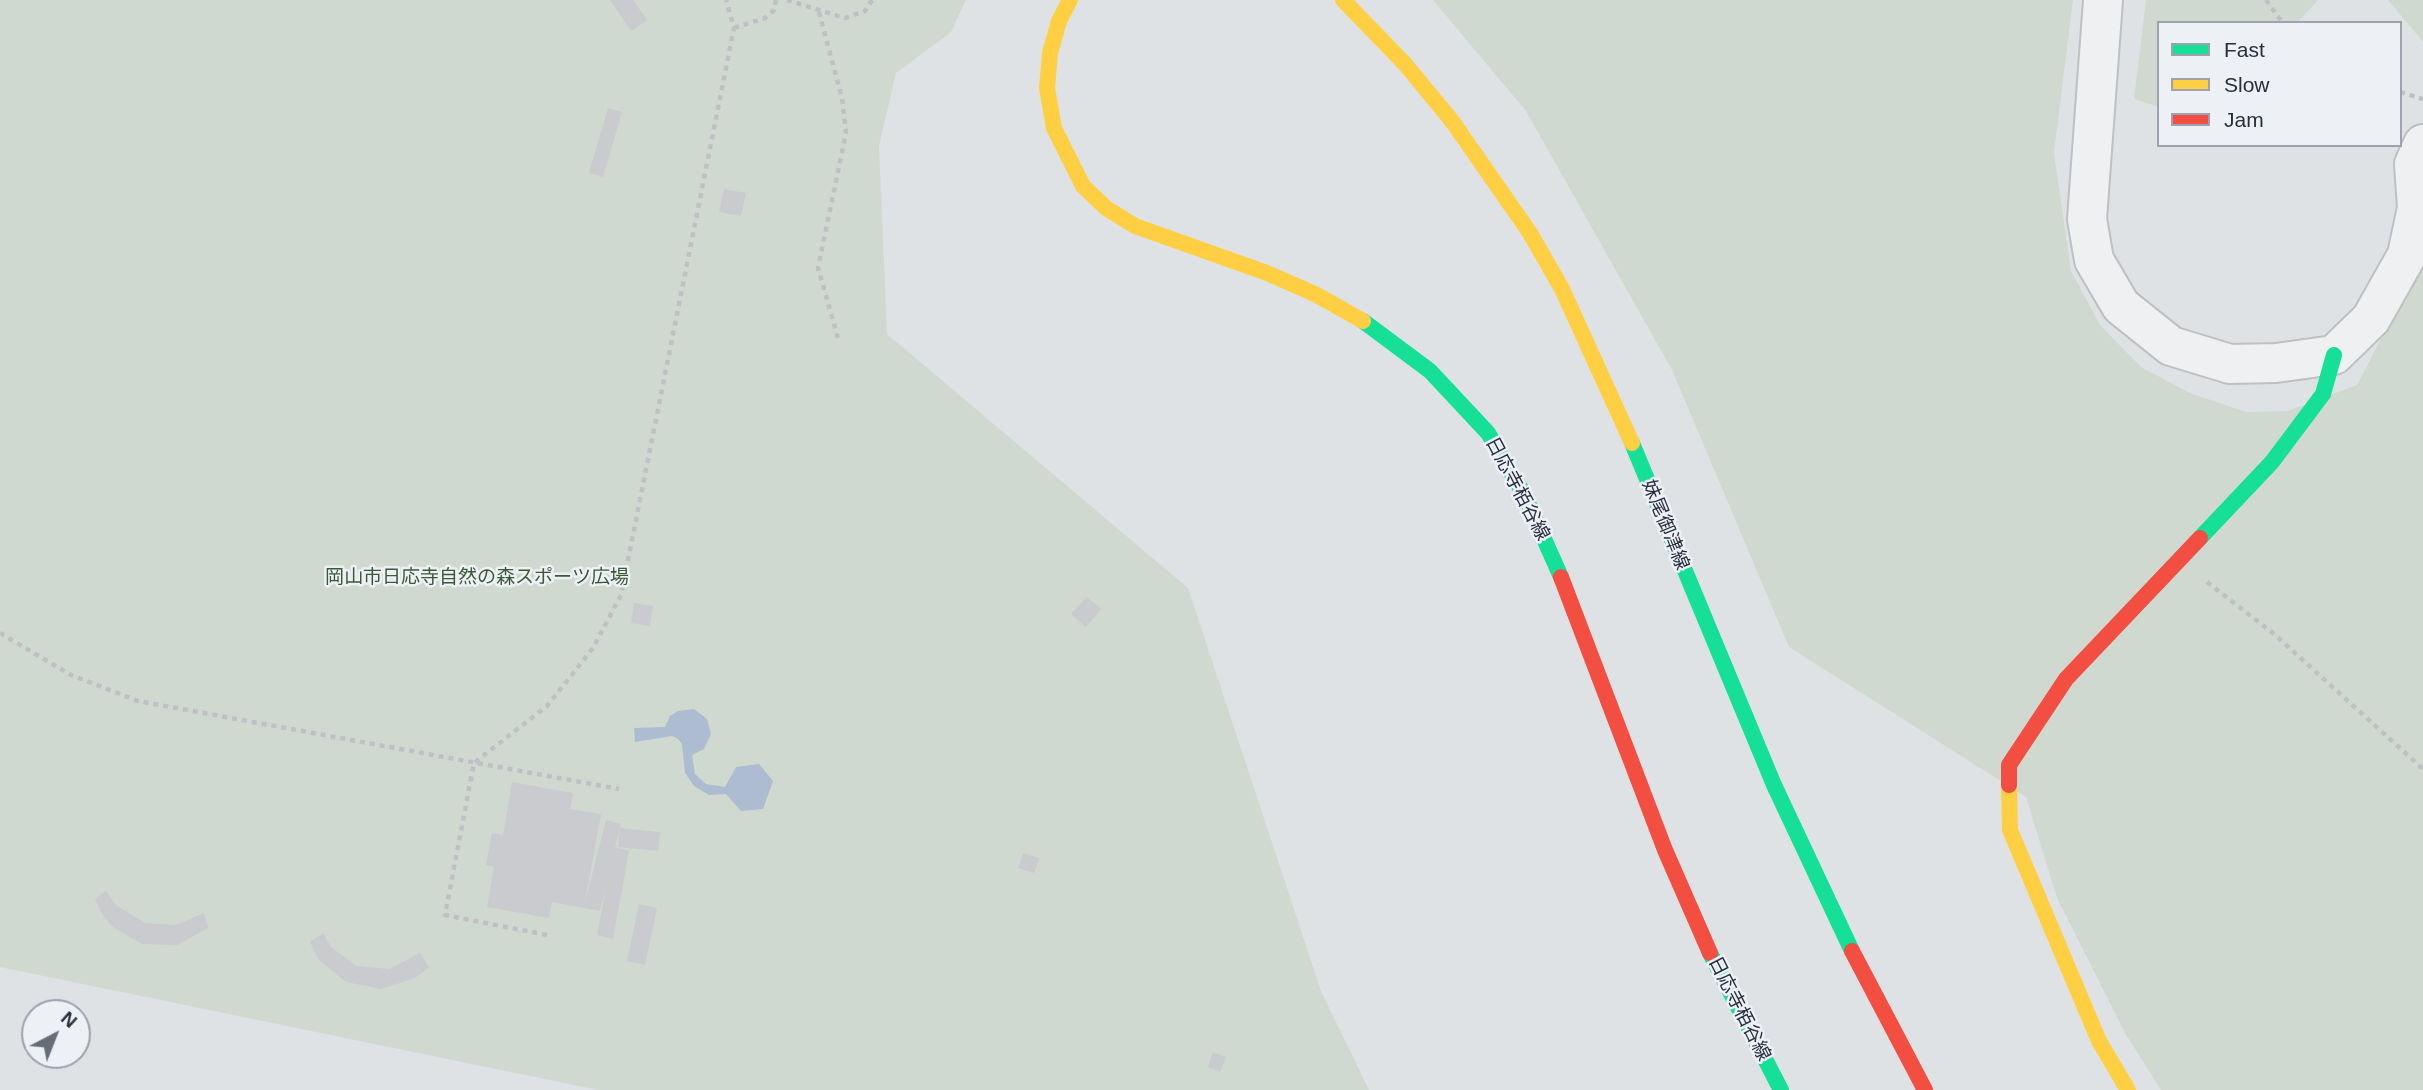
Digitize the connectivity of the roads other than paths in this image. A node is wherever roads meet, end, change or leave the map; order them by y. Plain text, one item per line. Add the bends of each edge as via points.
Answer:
1 (1070, 0) edge
2 (1343, 0) edge
3 (2103, 0) edge
4 (2423, 144) edge
5 (2334, 355) junction
6 (1782, 1090) edge
7 (1925, 1090) edge
8 (2128, 1090) edge

1 - 6 main road, 日応寺栢谷線 via 1053,43 1047,88 1054,128 1083,186 1135,226 1267,273 1359,318 1430,371 1488,433 1525,496 1559,573 1665,850 1722,980
2 - 7 main road, 妹尾御津線 via 1452,121 1531,233 1562,289 1608,385 1774,785 1853,953
3 - 5 street via 2087,219 2094,260 2121,306 2171,346 2230,364
4 - 5 street via 2414,164 2417,208 2407,255 2371,319
5 - 8 main road via 2323,394 2272,462 2066,679 2010,765 2010,830 2099,1041

